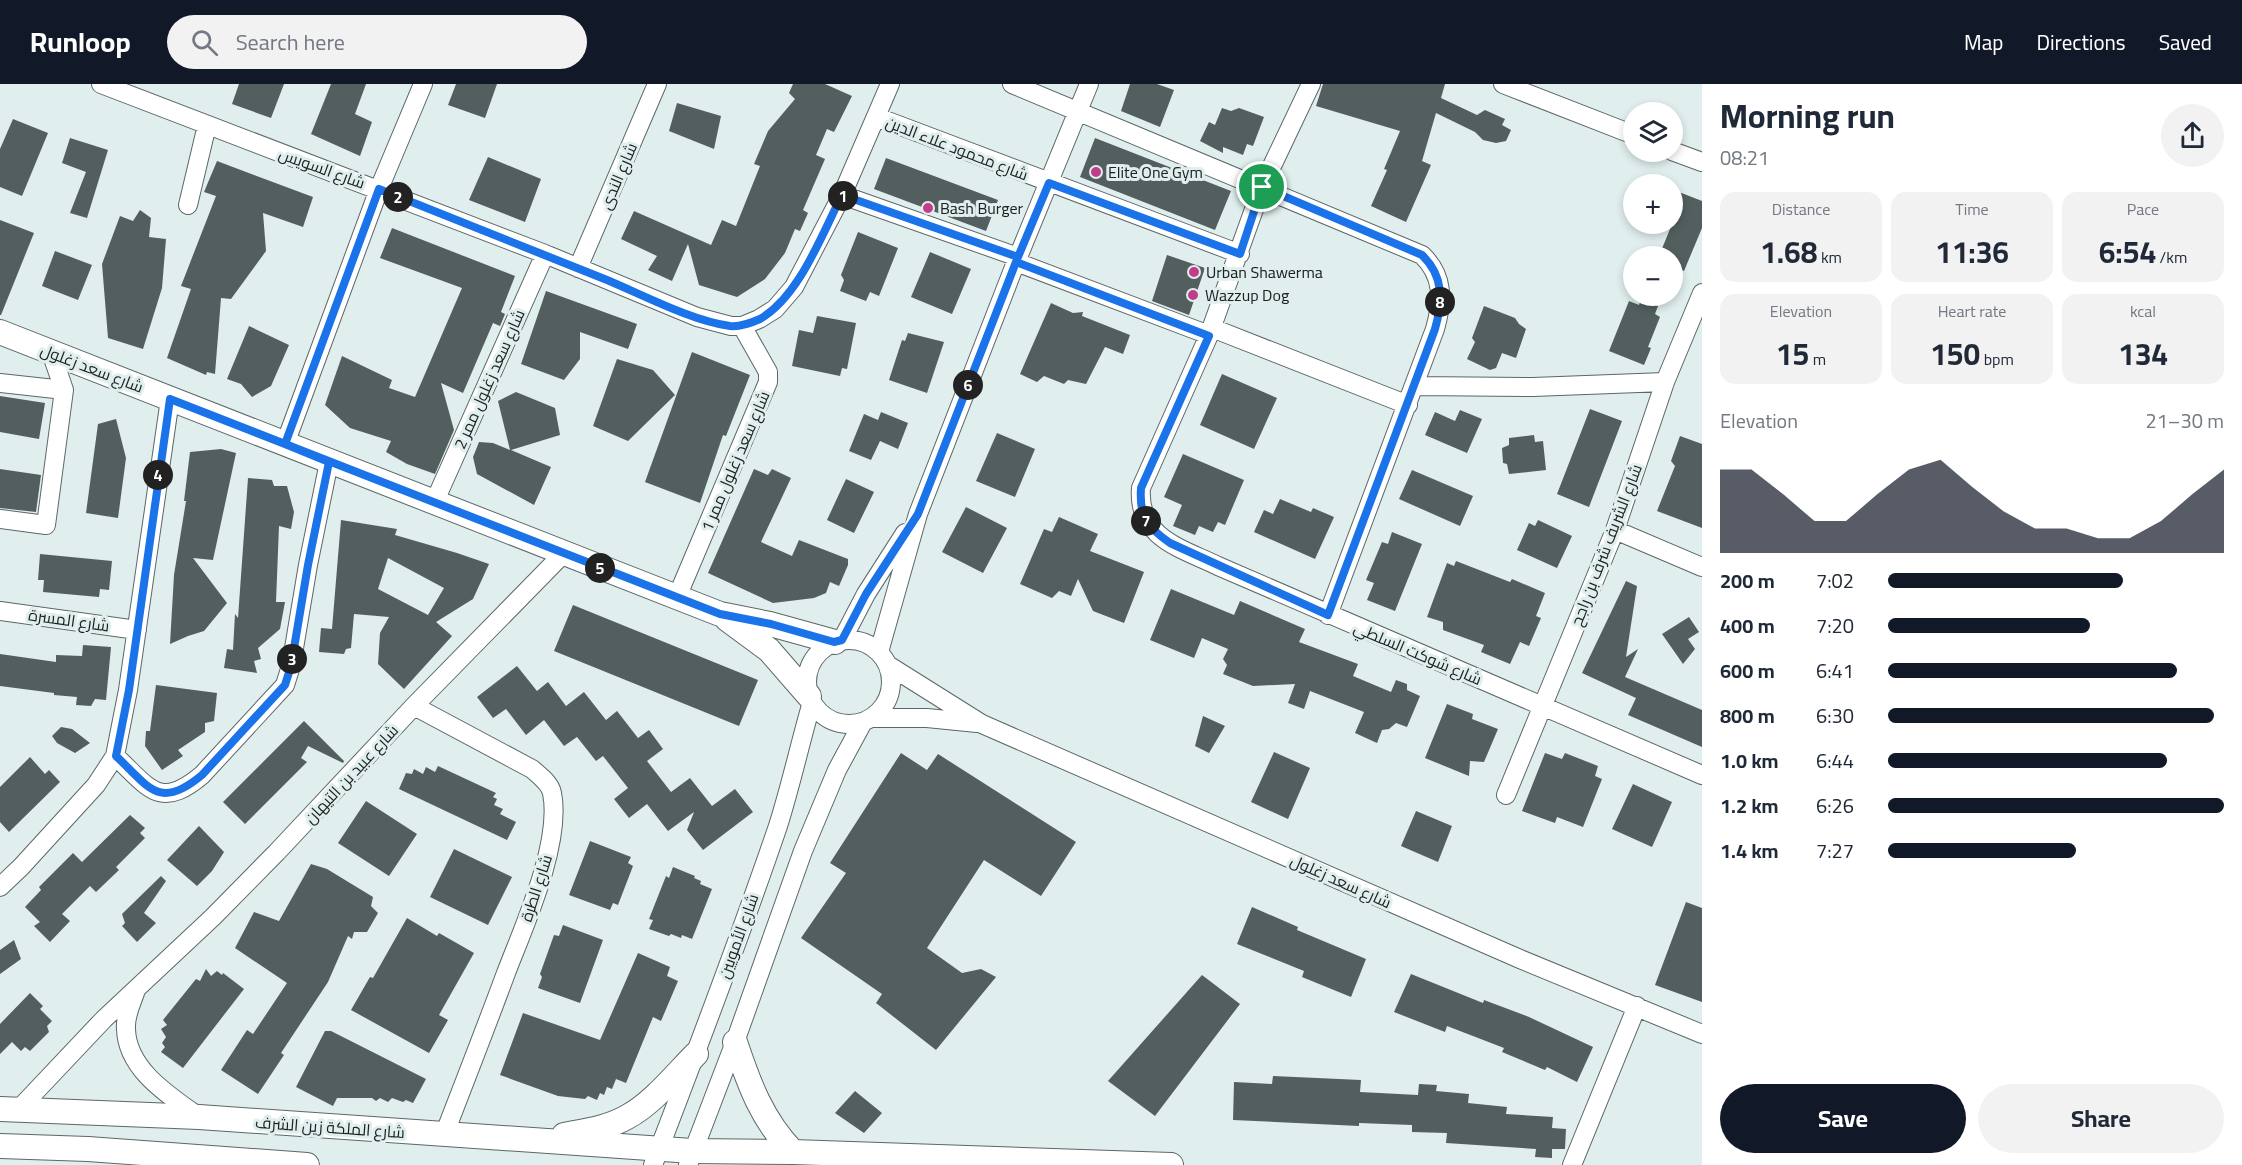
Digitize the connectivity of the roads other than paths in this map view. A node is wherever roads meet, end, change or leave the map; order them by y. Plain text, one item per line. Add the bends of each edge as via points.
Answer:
1 (101, 84) edge
2 (423, 84) edge
3 (657, 84) edge
4 (890, 84) edge
5 (1012, 84) edge
6 (1089, 84) edge
7 (1311, 84) edge
8 (1503, 84) edge
9 (1077, 110) junction
10 (877, 117) junction
11 (207, 125) junction
12 (1623, 131) edge
13 (1683, 155) edge
14 (1702, 162) edge
15 (1049, 183) junction
16 (1262, 187) junction
17 (379, 189) junction
18 (842, 195) junction
19 (188, 205) dead end
20 (545, 254) junction
21 (1240, 254) junction
22 (1017, 260) junction
23 (578, 268) junction
24 (1702, 293) edge
25 (742, 326) junction
26 (0, 332) edge
27 (1211, 332) junction
28 (51, 352) junction
29 (1665, 382) junction
30 (0, 383) edge
31 (1415, 386) junction
32 (64, 390) junction
33 (170, 399) junction
34 (1408, 405) junction
35 (285, 444) junction
36 (329, 462) junction
37 (434, 503) junction
38 (918, 514) junction
39 (0, 519) edge
40 (1614, 530) junction
41 (563, 554) junction
42 (1702, 567) edge
43 (677, 597) junction
44 (0, 611) edge
45 (720, 614) junction
46 (1328, 615) junction
47 (137, 630) junction
48 (838, 641) junction
49 (883, 658) junction
50 (810, 699) junction
51 (414, 706) junction
52 (1543, 706) junction
53 (867, 720) junction
54 (982, 724) junction
55 (116, 756) junction
56 (1702, 775) edge
57 (1506, 795) dead end
58 (0, 887) edge
59 (136, 990) junction
60 (1637, 1006) junction
61 (1702, 1034) edge
62 (735, 1042) junction
63 (696, 1054) junction
64 (9, 1109) edge
65 (199, 1118) junction
66 (444, 1135) junction
67 (536, 1141) junction
68 (0, 1146) edge
69 (794, 1152) junction
70 (656, 1157) edge
71 (690, 1158) edge
72 (307, 1165) edge
73 (1171, 1165) edge
74 (1572, 1165) edge

1 - 11 street, شارع السويس
2 - 17 street
3 - 23 street, شارع الندى
4 - 10 street
5 - 9 street
6 - 9 street
7 - 16 street, شارع شوكت السلطي
8 - 12 street
9 - 15 street
9 - 16 street
10 - 15 street, شارع محمود علاء الدين
10 - 18 street
11 - 17 street, شارع السويس
11 - 19 street
13 - 14 street
15 - 21 street, شارع محمود علاء الدين
15 - 22 street
16 - 21 street, شارع شوكت السلطي
16 - 31 street via 1422,255 1431,264 1441,291 1440,312
17 - 20 street, شارع السويس
17 - 35 street
18 - 22 street
18 - 25 street via 787,297 775,309
20 - 23 street, شارع السويس
20 - 37 street, شارع سعد زغلول ممر 2
21 - 27 street, شارع شوكت السلطي
22 - 27 street
22 - 38 street
23 - 25 street, شارع السويس via 696,317
24 - 29 street, شارع الشريف شرف بن راجح
25 - 43 street, شارع سعد زغلول ممر 1 via 768,372 767,388
26 - 28 main road, شارع سعد زغلول
27 - 34 street
27 - 46 street, شارع شوكت السلطي via 1141,488 1143,516 1170,543
28 - 32 street
28 - 33 main road, شارع سعد زغلول
29 - 31 street
29 - 40 street, شارع الشريف شرف بن راجح
30 - 32 street
31 - 34 street
32 - 39 street via 46,525
33 - 35 main road, شارع سعد زغلول
33 - 47 street
34 - 46 street
35 - 36 main road, شارع سعد زغلول
36 - 37 main road, شارع سعد زغلول
36 - 55 street via 285,685 202,775 179,791 155,792
37 - 41 main road, شارع سعد زغلول
38 - 48 street
38 - 49 street
40 - 42 street
40 - 52 street, شارع الشريف شرف بن راجح
41 - 43 main road, شارع سعد زغلول
41 - 51 street, شارع عبيد بن التيهان
43 - 45 main road, شارع سعد زغلول
44 - 47 street, شارع المسرة
45 - 48 main road, شارع سعد زغلول
45 - 50 main road, شارع سعد زغلول via 769,650
46 - 52 street, شارع شوكت السلطي
47 - 55 street
48 - 49 street via 868,644
48 - 50 street via 818,653 808,670
49 - 53 street via 891,689 880,711
49 - 54 street, شارع سعد زغلول
50 - 53 street via 821,714 834,721 848,724
50 - 63 street, شارع الأمويين via 797,764 778,825
51 - 59 street, شارع عبيد بن التيهان via 278,852
51 - 66 street, شارع الطرة via 532,769 545,780 553,803 549,845 533,901
52 - 56 street, شارع شوكت السلطي
52 - 57 street, شارع الشريف شرف بن راجح
53 - 54 street, شارع سعد زغلول via 927,718
53 - 62 street, شارع الأمويين via 837,770 807,841
54 - 60 street, شارع سعد زغلول via 1520,959
55 - 58 street via 96,785
59 - 64 street, شارع عبيد بن التيهان
59 - 65 street, شارع عبيد بن التيهان via 125,1028 133,1056 165,1093
60 - 61 street, شارع سعد زغلول
60 - 74 street
62 - 69 main road via 758,1103 777,1135
62 - 71 street, شارع الأمويين
63 - 67 main road via 628,1117 596,1129
63 - 70 street, شارع الأمويين
64 - 65 main road, شارع الملكة زين الشرف
65 - 66 main road, شارع الملكة زين الشرف
66 - 67 main road, شارع الملكة زين الشرف
67 - 70 main road, شارع الملكة زين الشرف
68 - 72 main road
69 - 71 main road, شارع الملكة زين الشرف
69 - 73 main road, شارع الملكة زين الشرف
70 - 71 main road, شارع الملكة زين الشرف

